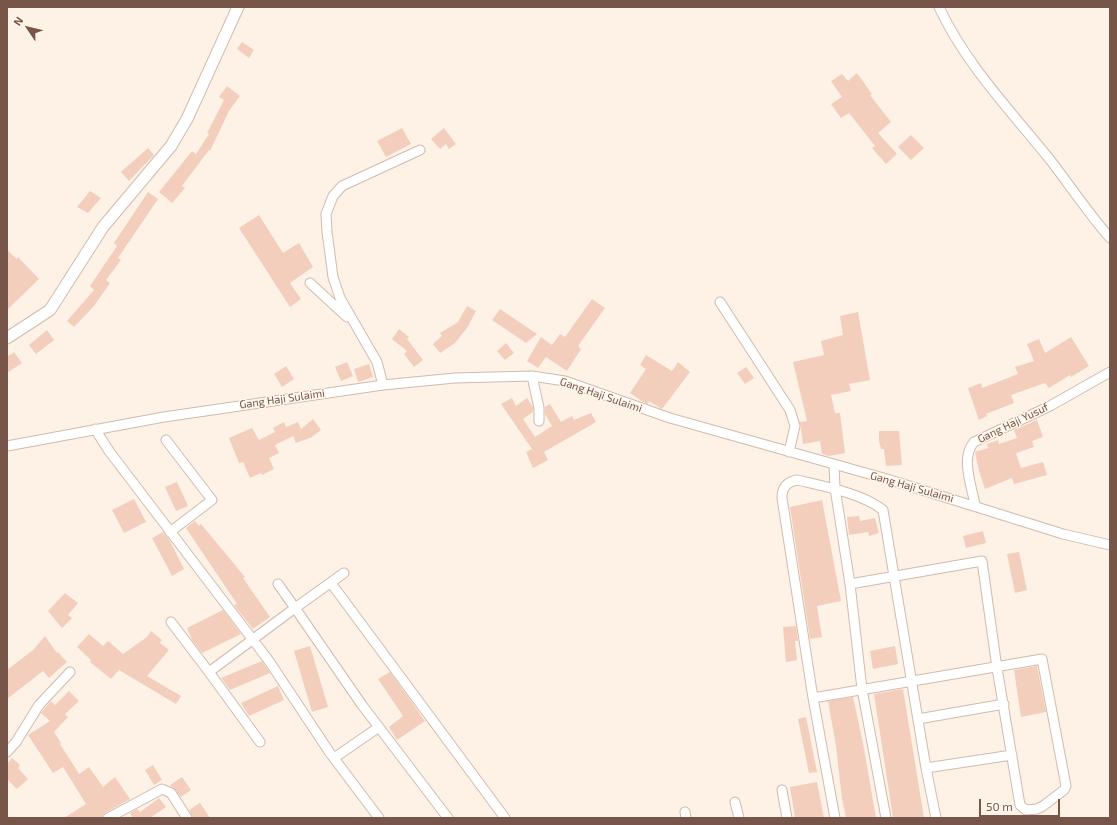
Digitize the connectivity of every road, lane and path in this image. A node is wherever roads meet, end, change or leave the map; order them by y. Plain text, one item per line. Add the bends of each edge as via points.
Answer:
1 (238, 7) edge
2 (939, 7) edge
3 (420, 150) dead end
4 (1110, 238) edge
5 (310, 283) dead end
6 (720, 302) dead end
7 (354, 323) junction
8 (7, 338) edge
9 (1110, 372) edge
10 (532, 376) junction
11 (384, 385) junction
12 (539, 422) dead end
13 (94, 429) junction
14 (166, 440) dead end
15 (7, 446) edge
16 (789, 452) junction
17 (834, 465) junction
18 (835, 488) junction
19 (975, 505) junction
20 (170, 532) junction
21 (1110, 545) edge
22 (344, 573) dead end
23 (895, 576) junction
24 (330, 583) junction
25 (278, 584) dead end
26 (850, 584) junction
27 (295, 608) junction
28 (171, 622) dead end
29 (253, 640) junction
30 (997, 668) junction
31 (70, 672) dead end
32 (209, 672) junction
33 (912, 681) junction
34 (862, 689) junction
35 (813, 698) junction
36 (1004, 704) junction
37 (918, 719) junction
38 (379, 727) junction
39 (260, 742) dead end
40 (7, 752) edge
41 (1012, 755) junction
42 (334, 758) junction
43 (926, 768) junction
44 (782, 790) dead end
45 (735, 802) dead end
46 (507, 817) edge
47 (108, 818) edge
48 (187, 818) edge
49 (379, 818) edge
50 (448, 818) edge
51 (738, 818) edge
52 (787, 818) edge
53 (835, 818) edge
54 (886, 818) edge
55 (936, 818) edge

1 - 8 street via 190,112 171,146 103,227 50,310
2 - 4 street via 955,39 980,75
3 - 7 street via 342,186 330,202 326,222 333,277 340,298
5 - 7 street
6 - 16 street via 790,410 795,426
7 - 11 street via 377,362
9 - 19 street, Gang Haji Yusuf via 1050,406 974,442 966,458
10 - 11 street, Gang Haji Sulaimi via 455,378
10 - 12 street via 539,408
10 - 16 street, Gang Haji Sulaimi via 565,381 652,412
11 - 13 street, Gang Haji Sulaimi
13 - 15 street, Gang Haji Sulaimi
13 - 20 street
14 - 20 street via 212,500
16 - 17 street, Gang Haji Sulaimi
17 - 18 street
17 - 19 street, Gang Haji Sulaimi
18 - 23 street via 883,510
18 - 26 street
18 - 35 street via 797,480 790,481 782,491
19 - 21 street, Gang Haji Sulaimi via 1063,534
20 - 29 street
22 - 24 street
23 - 26 street
23 - 30 street via 982,561
23 - 33 street
24 - 27 street
24 - 46 street
25 - 27 street
26 - 34 street
27 - 29 street
27 - 38 street
28 - 32 street
29 - 32 street
29 - 42 street
30 - 33 street
30 - 36 street
30 - 41 street via 1040,659 1043,661 1066,786 1064,790 1037,809 1024,809 1020,805
31 - 40 street via 39,705
32 - 39 street
33 - 34 street
33 - 37 street
34 - 35 street
34 - 54 street
35 - 53 street
36 - 37 street
36 - 41 street
37 - 43 street
38 - 42 street
38 - 50 street
41 - 43 street
42 - 49 street
43 - 55 street
44 - 52 street
45 - 51 street
47 - 48 street via 164,790 174,797

